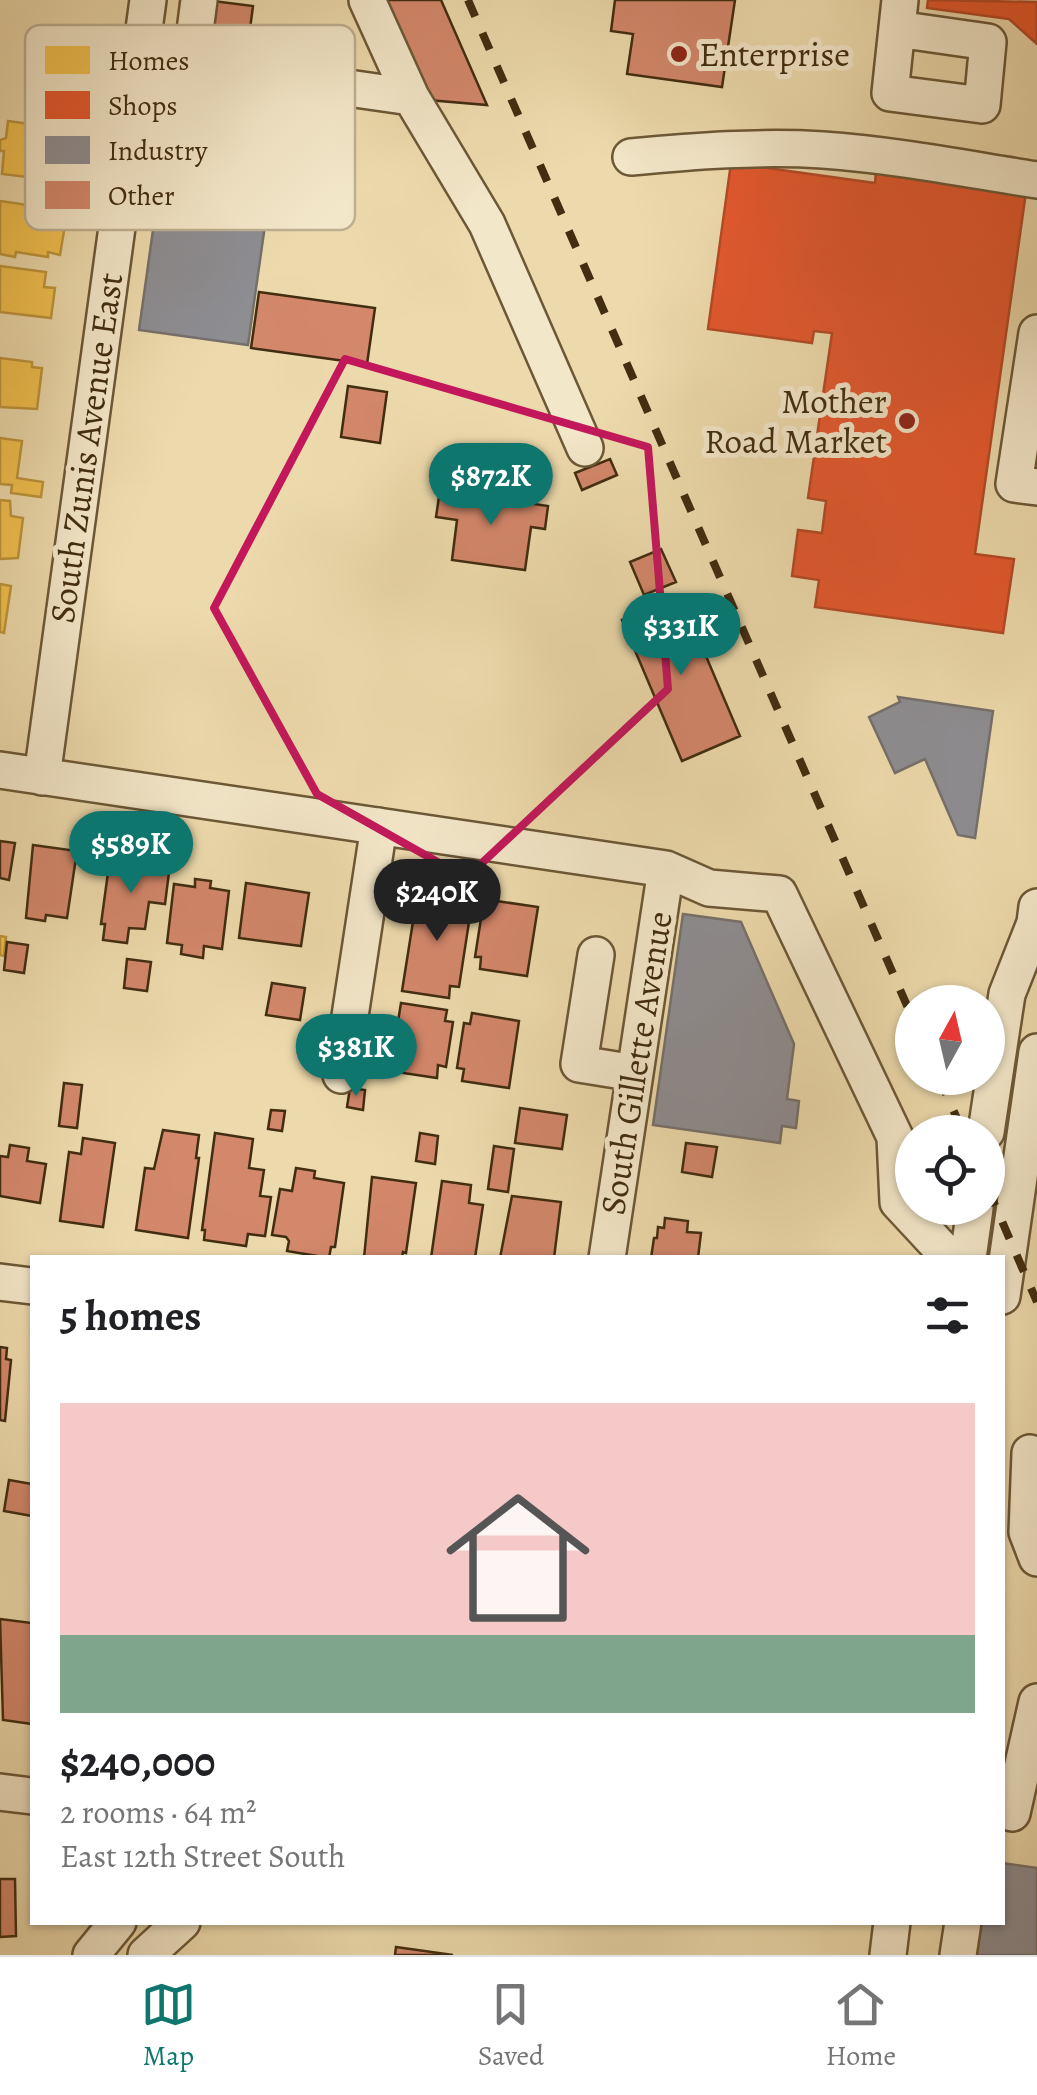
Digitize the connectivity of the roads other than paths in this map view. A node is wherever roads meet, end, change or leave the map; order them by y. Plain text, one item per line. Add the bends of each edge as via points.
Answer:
1 (148, 0) edge
2 (367, 0) edge
3 (145, 25) edge
4 (355, 89) edge
5 (411, 97) junction
6 (631, 157) dead end
7 (1037, 180) edge
8 (117, 230) edge
9 (1037, 333) edge
10 (585, 448) dead end
11 (1037, 487) edge
12 (0, 770) edge
13 (42, 776) junction
14 (379, 826) junction
15 (666, 869) junction
16 (1036, 924) edge
17 (596, 955) dead end
18 (1037, 1052) edge
19 (635, 1073) junction
20 (340, 1075) dead end
21 (989, 1115) edge
22 (1031, 1142) edge
23 (973, 1225) edge
24 (606, 1255) edge
25 (947, 1255) edge
26 (968, 1255) edge
27 (1005, 1280) edge
28 (0, 1282) edge
29 (30, 1286) edge
30 (1023, 1452) edge
31 (1037, 1558) edge
32 (1037, 1702) edge
33 (0, 1792) edge
34 (30, 1796) edge
35 (1017, 1813) edge
36 (116, 1925) edge
37 (179, 1925) edge
38 (892, 1925) edge
39 (962, 1925) edge
40 (91, 1955) edge
41 (146, 1955) edge
42 (888, 1955) edge
43 (958, 1955) edge

1 - 3 street, South Zunis Avenue East
2 - 5 street
4 - 5 street
5 - 10 street via 486,224
6 - 7 street via 818,150
8 - 13 street, South Zunis Avenue East
9 - 11 street via 1014,484
12 - 13 street
13 - 14 street
14 - 15 street
14 - 20 street
15 - 19 street, South Gillette Avenue
15 - 25 street via 709,888 779,894 895,1137 898,1202
16 - 21 street via 1007,994
17 - 19 street via 579,1064
18 - 22 street
19 - 24 street, South Gillette Avenue
22 - 27 street
23 - 26 street
28 - 29 street
30 - 31 street via 1027,1532
32 - 35 street
33 - 34 street
36 - 40 street
37 - 41 street
38 - 42 street
39 - 43 street

